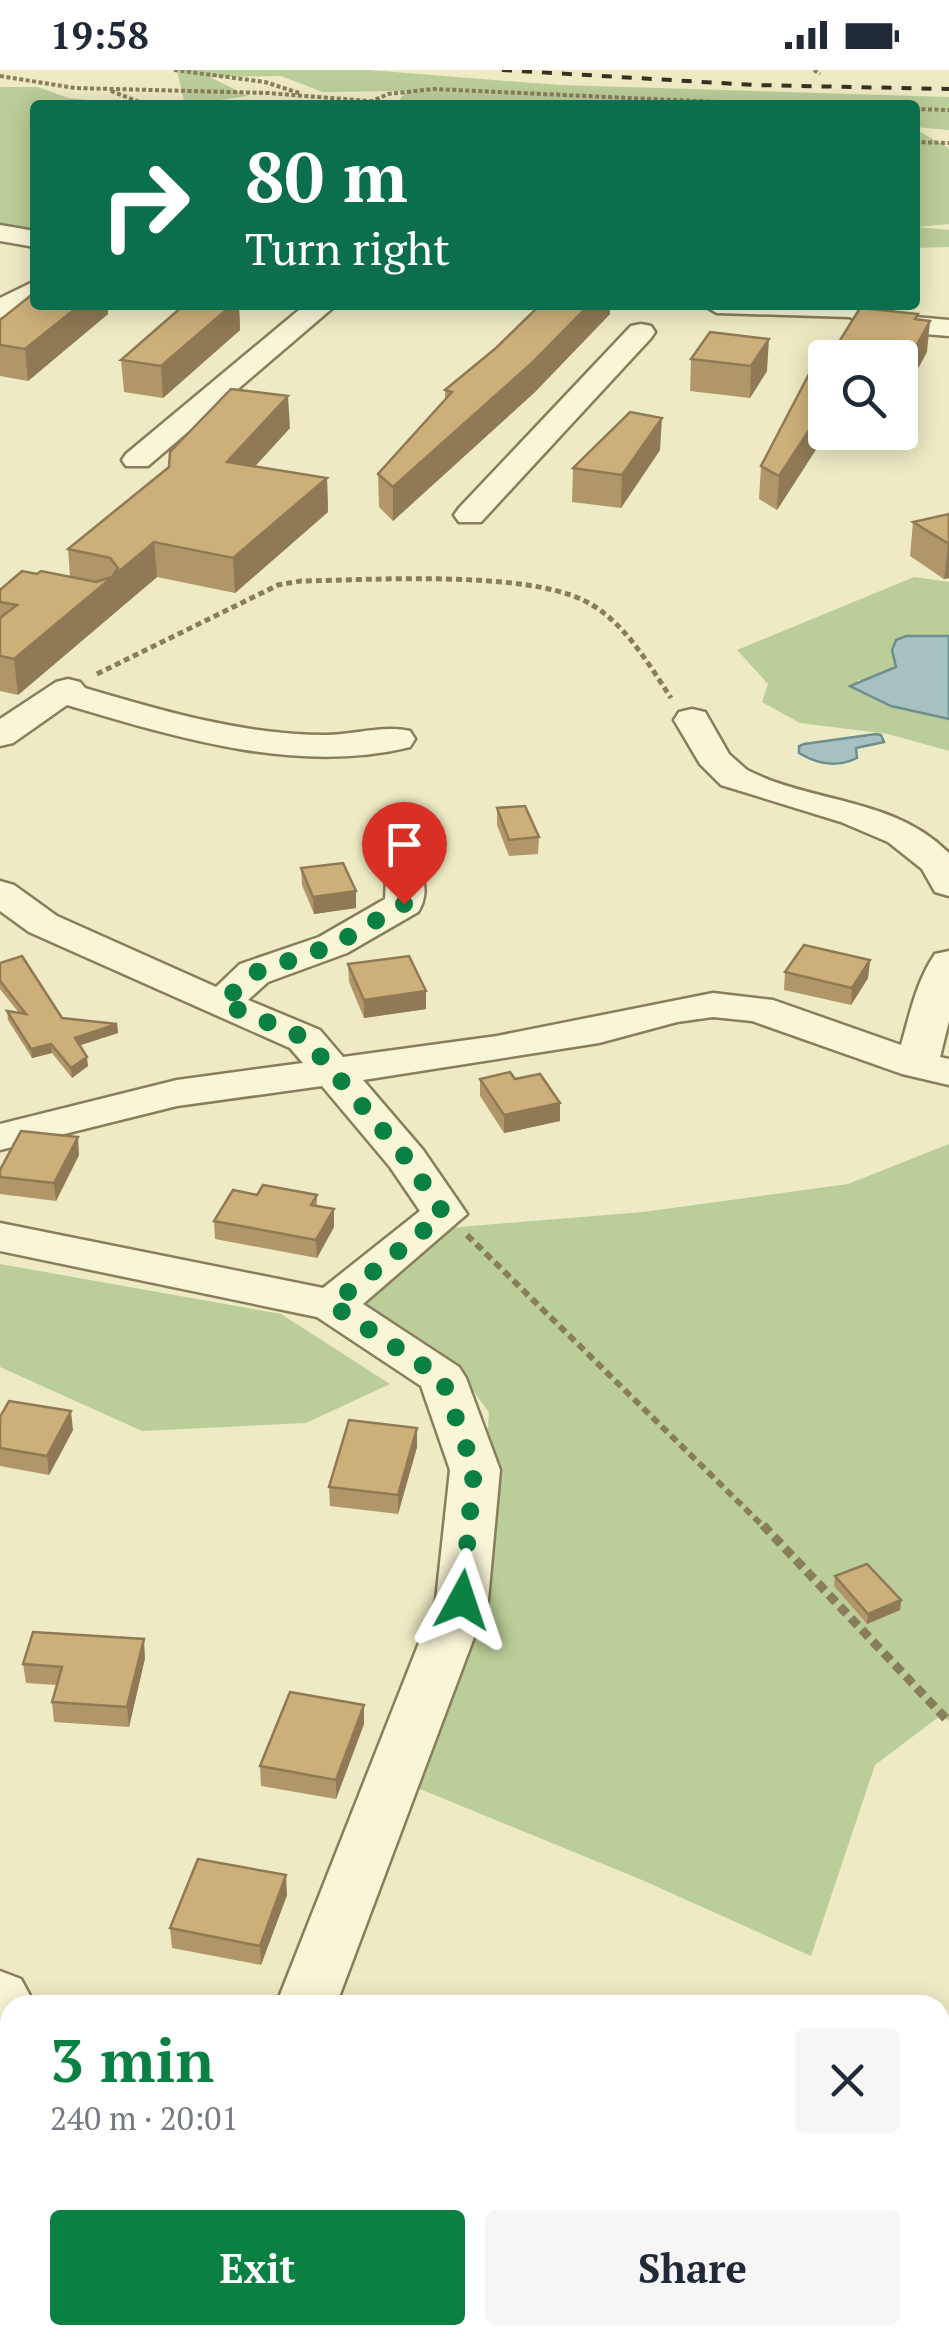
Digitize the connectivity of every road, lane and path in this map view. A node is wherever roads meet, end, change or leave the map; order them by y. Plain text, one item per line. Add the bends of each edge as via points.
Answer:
1 (174, 70) edge
2 (814, 70) edge
3 (820, 74) dead end
4 (0, 76) edge
5 (106, 89) junction
6 (305, 96) junction
7 (135, 100) edge
8 (346, 100) edge
9 (372, 100) edge
10 (673, 100) edge
11 (920, 109) edge
12 (949, 110) edge
13 (920, 142) edge
14 (949, 144) edge
15 (0, 234) edge
16 (30, 238) edge
17 (30, 292) edge
18 (0, 310) edge
19 (316, 310) edge
20 (854, 310) edge
21 (949, 328) edge
22 (641, 332) dead end
23 (137, 460) dead end
24 (470, 515) dead end
25 (66, 691) junction
26 (692, 720) joint
27 (0, 735) edge
28 (397, 739) dead end
29 (405, 879) dead end
30 (949, 884) edge
31 (0, 893) edge
32 (949, 964) edge
33 (222, 1003) junction
34 (933, 1068) edge
35 (335, 1071) junction
36 (0, 1138) edge
37 (444, 1214) junction
38 (0, 1237) edge
39 (332, 1305) junction
40 (949, 1722) edge
41 (310, 1995) edge

1 - 6 path via 265,82
2 - 3 path
4 - 5 path
5 - 6 path
5 - 7 path
6 - 8 path
9 - 10 path via 434,89
11 - 12 path
13 - 14 path
15 - 16 street
17 - 18 street
19 - 23 street
20 - 21 street via 901,324
22 - 24 street
25 - 26 path via 278,586 476,584 581,598 636,644
25 - 27 street
25 - 28 street via 192,731 326,746
26 - 30 street via 721,768 754,787 848,811 897,832 942,864
29 - 33 street via 404,904 334,945 254,973
31 - 33 street via 43,924
32 - 34 street via 936,992
33 - 35 street via 305,1038
34 - 35 street via 758,1008 713,1005 599,1031
35 - 36 street via 177,1093
35 - 37 street
37 - 39 street
37 - 40 path via 724,1484
38 - 39 street
39 - 41 street via 442,1378 474,1470 462,1600

